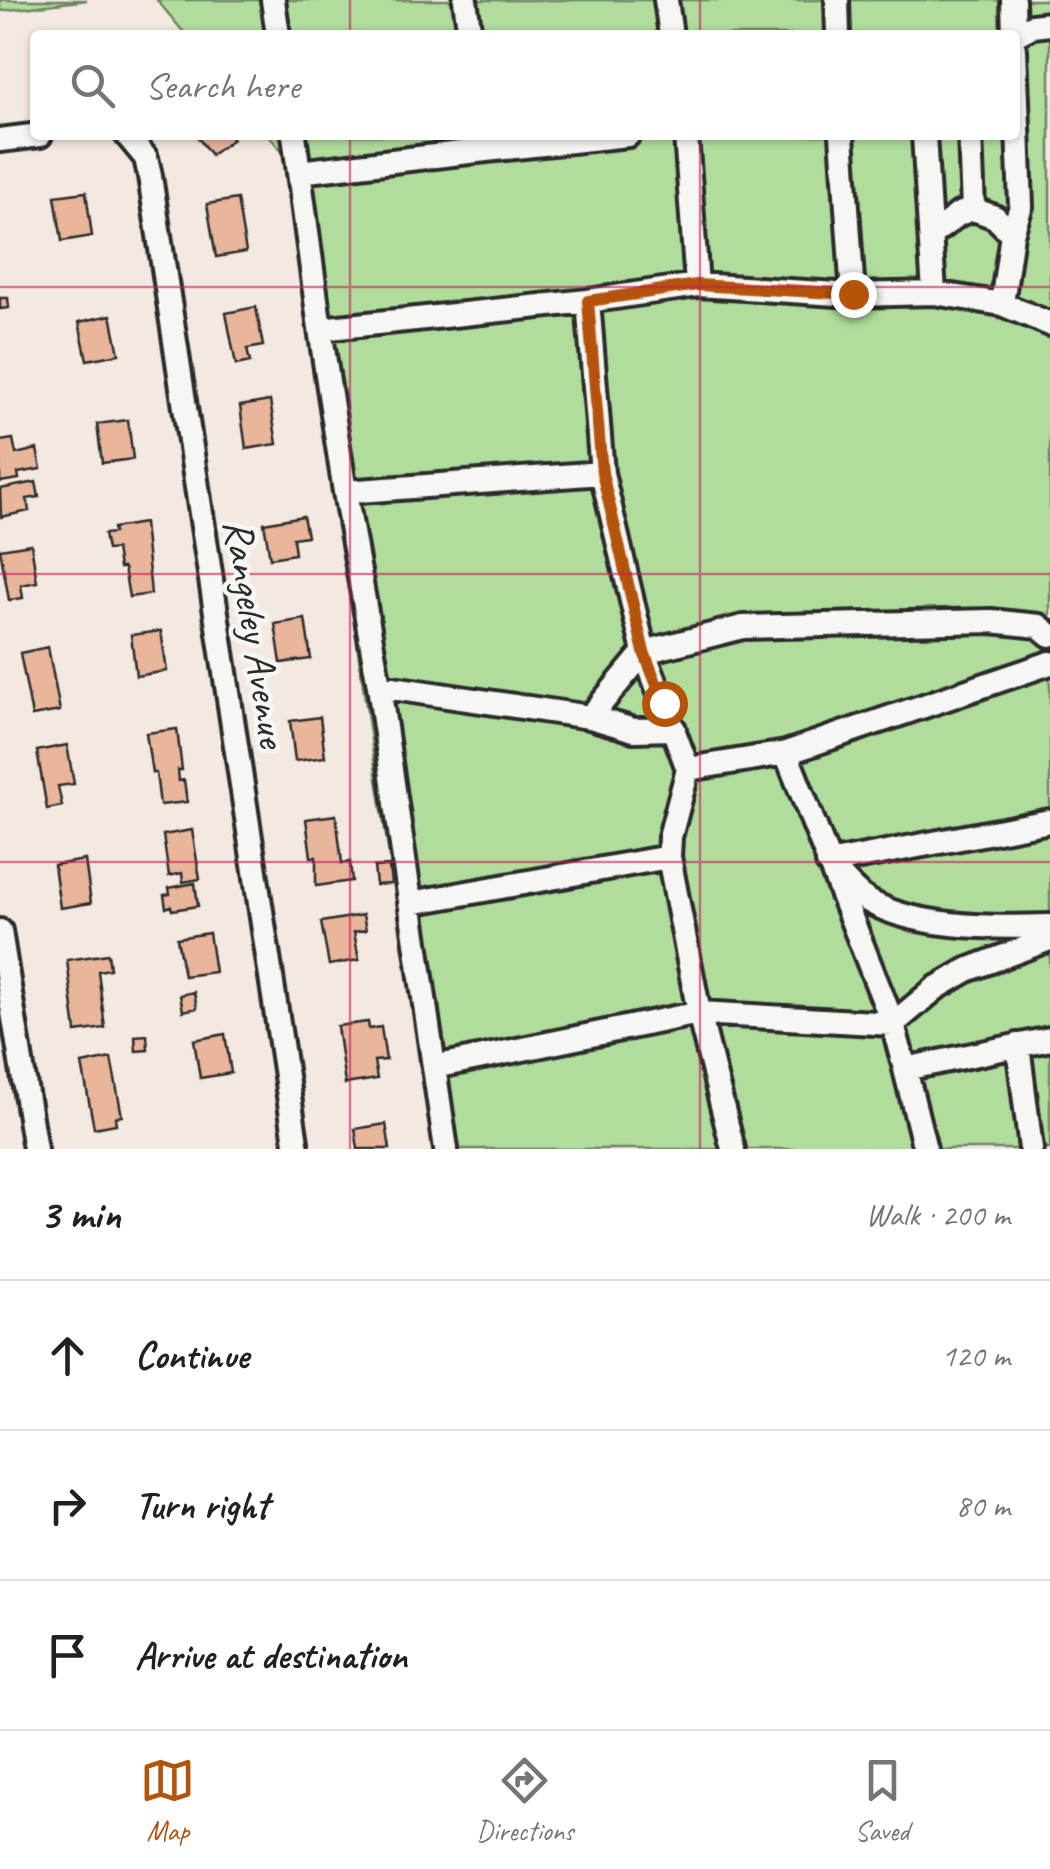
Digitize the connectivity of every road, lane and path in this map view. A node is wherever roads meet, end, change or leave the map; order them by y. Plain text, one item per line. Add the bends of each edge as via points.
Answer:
1 (273, 0) edge
2 (465, 0) edge
3 (666, 0) edge
4 (837, 0) edge
5 (1014, 0) edge
6 (1050, 24) edge
7 (277, 30) edge
8 (469, 30) edge
9 (671, 30) edge
10 (838, 30) edge
11 (1014, 30) edge
12 (1020, 32) edge
13 (30, 136) edge
14 (0, 140) edge
15 (131, 140) edge
16 (295, 140) edge
17 (539, 140) edge
18 (686, 140) edge
19 (842, 140) edge
20 (924, 140) edge
21 (970, 140) edge
22 (1018, 140) edge
23 (485, 143) edge
24 (300, 172) junction
25 (973, 209) junction
26 (1012, 234) junction
27 (931, 235) junction
28 (697, 285) junction
29 (853, 294) junction
30 (934, 294) junction
31 (588, 301) junction
32 (1002, 304) junction
33 (1050, 324) edge
34 (320, 329) junction
35 (602, 473) junction
36 (345, 492) junction
37 (1050, 635) edge
38 (644, 652) junction
39 (1050, 663) edge
40 (379, 686) junction
41 (590, 717) junction
42 (674, 729) junction
43 (786, 753) junction
44 (688, 769) junction
45 (1050, 822) edge
46 (669, 858) junction
47 (828, 863) junction
48 (411, 903) junction
49 (1050, 926) edge
50 (0, 931) edge
51 (1050, 938) edge
52 (698, 1012) junction
53 (893, 1024) junction
54 (1050, 1039) edge
55 (1018, 1045) junction
56 (434, 1067) junction
57 (905, 1069) junction
58 (35, 1149) edge
59 (297, 1149) edge
60 (446, 1149) edge
61 (733, 1149) edge
62 (925, 1149) edge
63 (1031, 1149) edge

1 - 7 street
2 - 8 street
3 - 9 street
4 - 10 street
5 - 11 street
6 - 12 street
13 - 14 street
15 - 59 street, Rangeley Avenue via 150,176
16 - 24 street
17 - 23 street
18 - 28 street
19 - 29 street
20 - 27 street
21 - 25 street
22 - 26 street via 1021,206
23 - 24 street
24 - 34 street
25 - 26 street via 995,216
25 - 27 street
26 - 32 street
27 - 30 street
28 - 29 street
28 - 31 street
29 - 30 street
30 - 32 street
31 - 34 street
31 - 35 street
32 - 33 street
34 - 36 street
35 - 36 street
35 - 38 street
36 - 40 street
37 - 38 street via 1039,626 991,621 743,626
38 - 41 street
38 - 42 street
39 - 43 street
40 - 41 street
40 - 48 street
41 - 42 street via 634,730
42 - 44 street
43 - 44 street
43 - 47 street
44 - 46 street
45 - 47 street
46 - 48 street
46 - 52 street
47 - 49 street via 861,896 889,910 1004,928
47 - 53 street
48 - 56 street
50 - 58 street
51 - 53 street via 967,970
52 - 53 street
52 - 56 street
52 - 61 street
53 - 57 street
54 - 55 street
55 - 57 street
55 - 63 street
56 - 60 street
57 - 62 street

